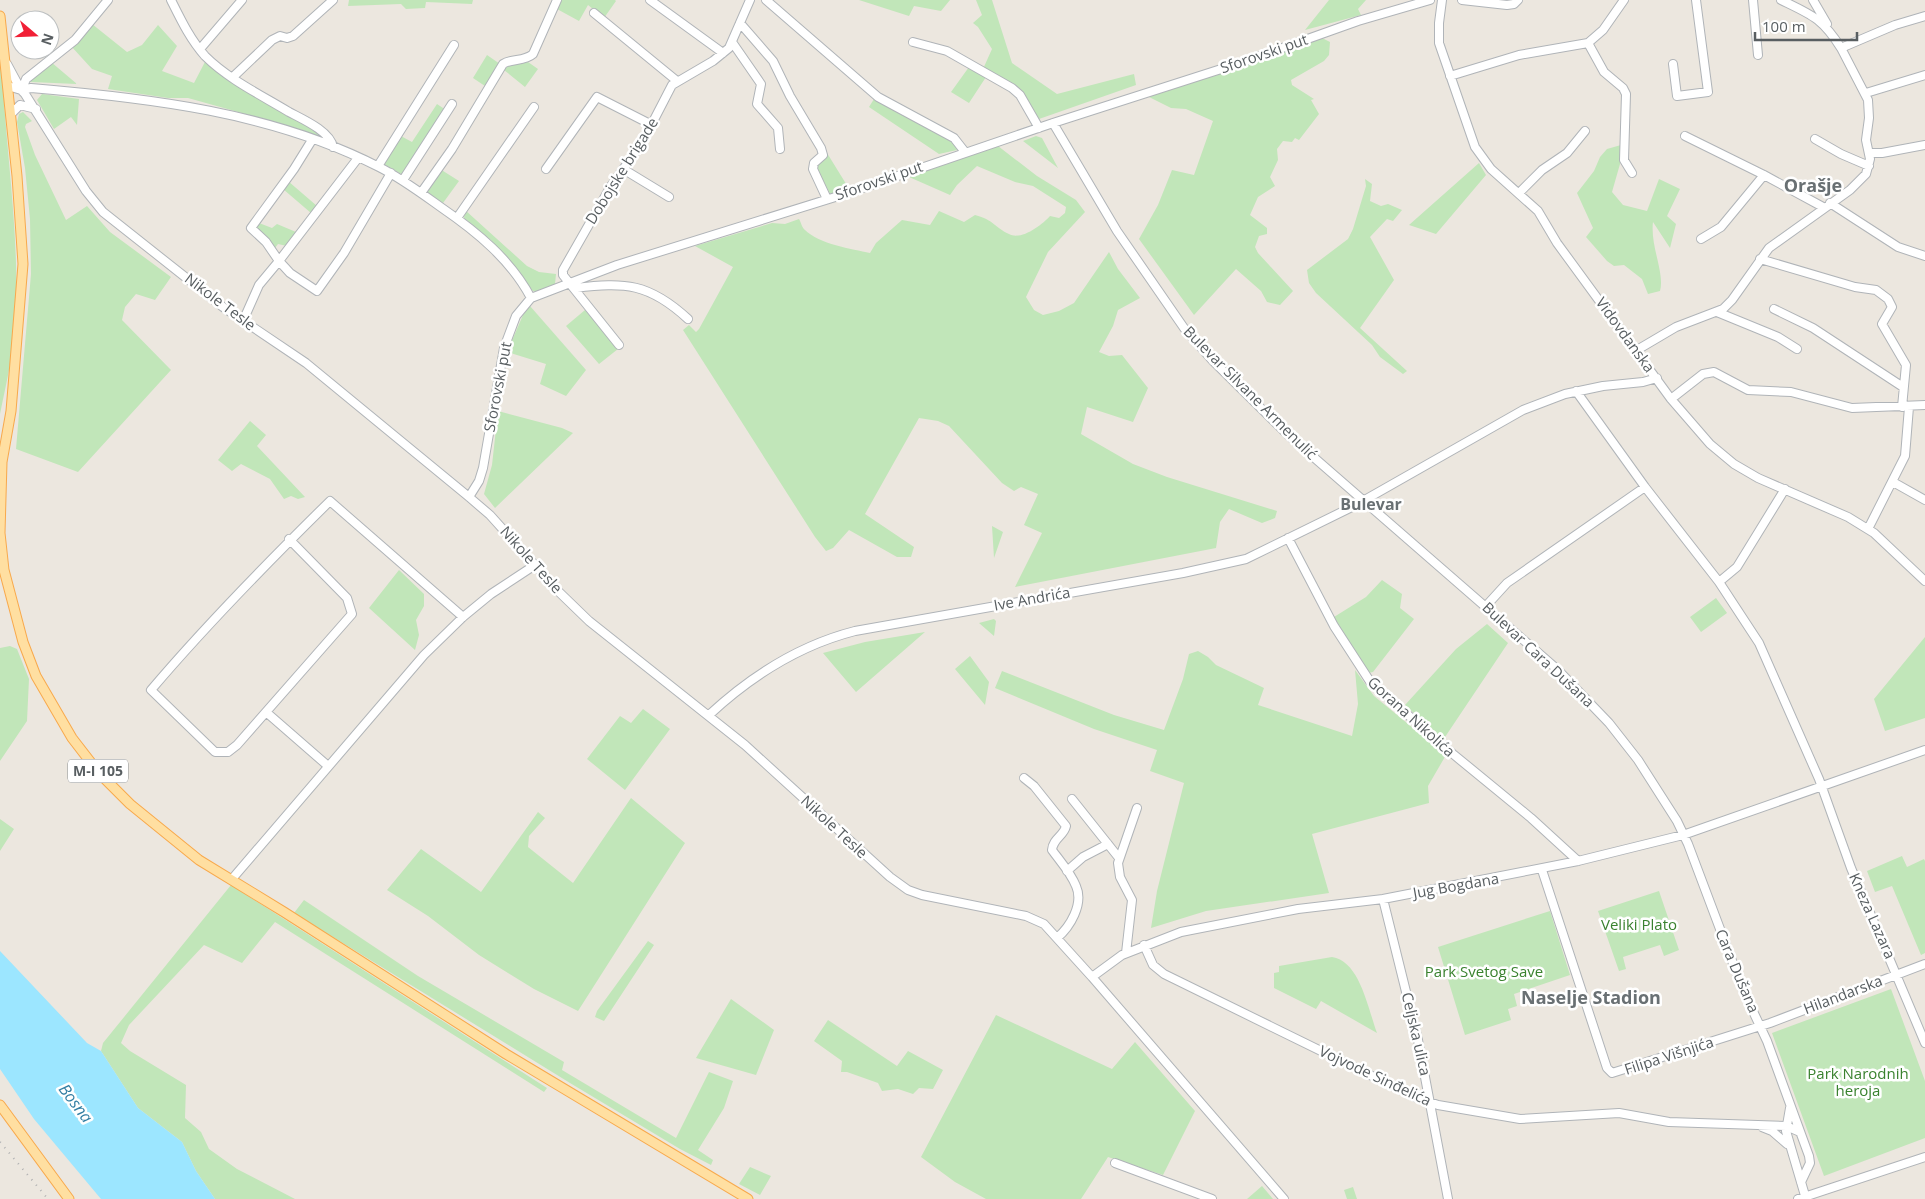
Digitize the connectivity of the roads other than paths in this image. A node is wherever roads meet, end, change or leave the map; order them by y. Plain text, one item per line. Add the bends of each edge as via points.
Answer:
1 (108, 0) edge
2 (182, 0) edge
3 (242, 0) edge
4 (333, 0) edge
5 (557, 0) edge
6 (650, 0) edge
7 (750, 0) edge
8 (766, 0) edge
9 (1430, 0) edge
10 (1442, 0) edge
11 (1462, 0) edge
12 (1518, 0) edge
13 (1624, 0) edge
14 (1696, 0) edge
15 (1753, 0) edge
16 (1781, 0) edge
17 (1813, 0) edge
18 (173, 4) edge
19 (594, 13) dead end
20 (0, 16) edge
21 (1925, 16) edge
22 (740, 23) junction
23 (1828, 28) junction
24 (732, 42) junction
25 (913, 42) dead end
26 (1588, 43) junction
27 (454, 45) dead end
28 (1841, 48) junction
29 (200, 49) junction
30 (723, 53) junction
31 (1758, 55) dead end
32 (5, 60) junction
33 (1673, 64) dead end
34 (1925, 75) edge
35 (1450, 76) junction
36 (233, 77) junction
37 (677, 80) junction
38 (8, 86) junction
39 (21, 89) junction
40 (1866, 93) junction
41 (452, 104) dead end
42 (534, 107) dead end
43 (36, 109) junction
44 (11, 114) junction
45 (1053, 123) junction
46 (652, 125) junction
47 (1039, 128) junction
48 (1585, 130) dead end
49 (1686, 136) dead end
50 (1815, 139) dead end
51 (312, 140) junction
52 (1925, 145) edge
53 (333, 147) junction
54 (780, 149) dead end
55 (965, 152) junction
56 (1870, 153) junction
57 (358, 158) junction
58 (378, 166) junction
59 (1869, 166) junction
60 (546, 169) dead end
61 (623, 169) junction
62 (391, 173) junction
63 (1632, 173) dead end
64 (1764, 175) junction
65 (403, 180) junction
66 (422, 193) junction
67 (1519, 193) junction
68 (669, 197) dead end
69 (827, 198) junction
70 (1826, 205) junction
71 (457, 218) junction
72 (1701, 239) dead end
73 (1925, 256) edge
74 (1760, 259) junction
75 (279, 261) junction
76 (572, 285) junction
77 (531, 298) junction
78 (1774, 309) dead end
79 (1717, 312) junction
80 (688, 319) dead end
81 (243, 321) junction
82 (619, 345) dead end
83 (1797, 348) dead end
84 (1637, 350) junction
85 (1656, 378) junction
86 (1904, 388) junction
87 (1576, 391) junction
88 (1671, 398) junction
89 (1925, 405) edge
90 (1905, 407) junction
91 (1893, 482) junction
92 (1645, 487) junction
93 (1784, 489) junction
94 (469, 497) junction
95 (1365, 500) junction
96 (1925, 500) edge
97 (1868, 529) junction
98 (1288, 538) junction
99 (289, 539) junction
100 (534, 566) junction
101 (1925, 581) edge
102 (1719, 582) junction
103 (1486, 606) junction
104 (462, 617) junction
105 (266, 712) junction
106 (709, 715) junction
107 (1925, 750) edge
108 (328, 766) junction
109 (1024, 778) dead end
110 (1822, 787) junction
111 (1072, 799) dead end
112 (1137, 808) dead end
113 (1683, 835) junction
114 (1108, 844) junction
115 (1119, 858) junction
116 (1578, 862) junction
117 (1542, 870) junction
118 (1067, 872) junction
119 (232, 879) junction
120 (1383, 899) junction
121 (1057, 938) junction
122 (1144, 945) junction
123 (1126, 953) junction
124 (1925, 964) edge
125 (1898, 974) junction
126 (1092, 977) junction
127 (1760, 1026) junction
128 (1925, 1043) edge
129 (1432, 1103) junction
130 (0, 1105) edge
131 (1790, 1108) junction
132 (1758, 1126) junction
133 (1786, 1126) junction
134 (1800, 1132) junction
135 (1788, 1145) junction
136 (1925, 1157) edge
137 (1114, 1163) dead end
138 (1801, 1182) junction
139 (1803, 1198) edge
140 (69, 1199) edge
141 (748, 1199) edge
142 (1212, 1199) edge
143 (1284, 1199) edge
144 (1448, 1199) edge

1 - 39 street via 75,40 26,79
2 - 18 street
3 - 29 street
4 - 36 street via 293,36 272,40
5 - 66 street via 532,54 503,64
6 - 30 street
7 - 22 street, Dobojske brigade
8 - 55 street via 878,97 954,138
9 - 45 street, Sforovski put
10 - 35 street, Vidovdanska via 1438,32
11 - 12 street via 1507,5
13 - 26 street via 1603,30
14 - 33 street via 1708,92 1678,96
15 - 31 street
16 - 23 street via 1816,16
17 - 23 street
18 - 29 street
19 - 37 street
20 - 32 main road, M-I 105
21 - 28 street
22 - 24 street, Dobojske brigade
22 - 69 street via 773,62 821,148 823,155 814,163 813,169
23 - 28 street
24 - 30 street, Dobojske brigade
24 - 54 street via 762,87 757,104 778,128
25 - 47 street via 947,51 1012,88 1020,95
26 - 35 street via 1519,55
26 - 63 street via 1604,72 1625,90 1624,160
27 - 58 street
28 - 40 street
29 - 36 street
30 - 37 street, Dobojske brigade
32 - 38 main road, M-I 105
32 - 39 street, Nikole Tesle
34 - 40 street
35 - 67 street, Vidovdanska via 1475,147 1491,169
36 - 53 street via 314,127 329,139
37 - 46 street, Dobojske brigade
38 - 39 street
38 - 44 main road, M-I 105
39 - 43 street, Nikole Tesle
39 - 51 street via 125,98 208,110 245,118
40 - 56 street via 1869,108 1866,140
41 - 65 street
42 - 71 street
43 - 44 street via 20,105
43 - 81 street, Nikole Tesle via 103,212
44 - 119 main road, M-I 105 via 23,264 0,507 4,570 15,618 40,684 72,738 99,773 162,832 199,860
45 - 47 street, Sforovski put
45 - 95 street, Bulevar Silvane Armenulić via 1117,231 1184,328 1287,434
46 - 60 street via 597,97
46 - 61 street, Dobojske brigade
47 - 55 street, Sforovski put
48 - 67 street via 1567,153 1542,170
49 - 64 street
50 - 59 street
51 - 53 street
51 - 75 street via 251,228
52 - 56 street
53 - 57 street
55 - 69 street, Sforovski put
56 - 59 street
57 - 58 street
57 - 75 street
58 - 62 street
59 - 70 street via 1860,182
61 - 68 street
61 - 76 street, Dobojske brigade via 564,270 563,275
62 - 65 street
62 - 75 street via 317,292
64 - 70 street
64 - 72 street via 1721,227
65 - 66 street
66 - 71 street
67 - 84 street, Vidovdanska via 1544,218 1558,243
69 - 76 street, Sforovski put
70 - 73 street via 1898,246
70 - 74 street
71 - 77 street via 503,260
74 - 79 street via 1732,300
74 - 86 street via 1854,287 1876,290 1888,298 1892,307 1882,326 1906,365
75 - 81 street via 259,285
76 - 77 street, Sforovski put
76 - 80 street via 621,285 644,289 664,299
76 - 82 street
77 - 94 street, Sforovski put via 516,316 504,348 483,468
78 - 86 street via 1820,332
79 - 83 street
79 - 84 street via 1676,327
81 - 94 street, Nikole Tesle via 306,363
84 - 85 street, Vidovdanska
85 - 87 street, Ive Andrića
85 - 88 street, Vidovdanska
86 - 90 street
87 - 92 street, Kneza Lazara
87 - 95 street, Ive Andrića via 1523,410
88 - 90 street via 1703,374 1714,372 1748,390 1791,392 1852,408
88 - 93 street, Vidovdanska via 1718,452 1758,478
89 - 90 street
90 - 91 street via 1907,449
91 - 96 street
91 - 97 street
92 - 102 street, Kneza Lazara
92 - 103 street via 1507,583
93 - 97 street, Vidovdanska via 1840,512
93 - 102 street via 1737,566
94 - 100 street, Nikole Tesle via 490,515
95 - 98 street, Ive Andrića
95 - 103 street, Bulevar Cara Dušana
97 - 101 street, Vidovdanska
98 - 106 street, Ive Andrića via 1246,559 1183,573 855,631 823,640 809,645 752,680
98 - 116 street, Gorana Nikolića via 1334,626 1371,684 1531,818
99 - 104 street via 330,501
99 - 105 street via 347,598 352,614
99 - 105 street via 151,690 215,752 228,752 237,745
100 - 104 street
100 - 106 street, Nikole Tesle via 588,621
102 - 110 street, Kneza Lazara via 1759,643
103 - 113 street, Bulevar Cara Dušana via 1571,682 1609,723 1658,790
104 - 108 street via 424,655
105 - 108 street
106 - 121 street, Nikole Tesle via 898,884 936,898 1034,918
107 - 110 street, Jug Bogdana
108 - 119 street
109 - 118 street via 1064,823 1064,832 1054,841 1052,850
110 - 113 street, Jug Bogdana
110 - 125 street, Kneza Lazara via 1851,868
111 - 114 street
112 - 115 street
113 - 116 street, Jug Bogdana
113 - 127 street, Cara Dušana
114 - 115 street
114 - 118 street via 1083,857
115 - 123 street via 1120,877 1132,900
116 - 117 street, Jug Bogdana
117 - 120 street, Jug Bogdana
117 - 127 street, Filipa Višnjića via 1610,1072 1616,1074
118 - 121 street via 1076,884 1078,898 1072,922
119 - 141 main road, M-I 105 via 506,1054
120 - 122 street, Jug Bogdana via 1246,918 1181,932
120 - 129 street, Celjska ulica
121 - 126 street, Nikole Tesle
122 - 123 street, Jug Bogdana
122 - 129 street, Vojvode Sinđelića via 1153,965 1164,974
123 - 126 street, Jug Bogdana
124 - 125 street, Hilandarska
125 - 127 street, Hilandarska
125 - 128 street, Kneza Lazara
126 - 143 street, Nikole Tesle
127 - 131 street, Cara Dušana
129 - 132 street, Vojvode Sinđelića via 1520,1118 1619,1113 1669,1122
129 - 144 street, Celjska ulica
130 - 140 main road
131 - 133 street
131 - 134 street, Cara Dušana
132 - 133 street, Vojvode Sinđelića
132 - 135 street, Vojvode Sinđelića via 1772,1130
133 - 134 street
133 - 135 street
134 - 138 street, Cara Dušana via 1810,1156
135 - 138 street
136 - 139 street
137 - 142 street
138 - 139 street

